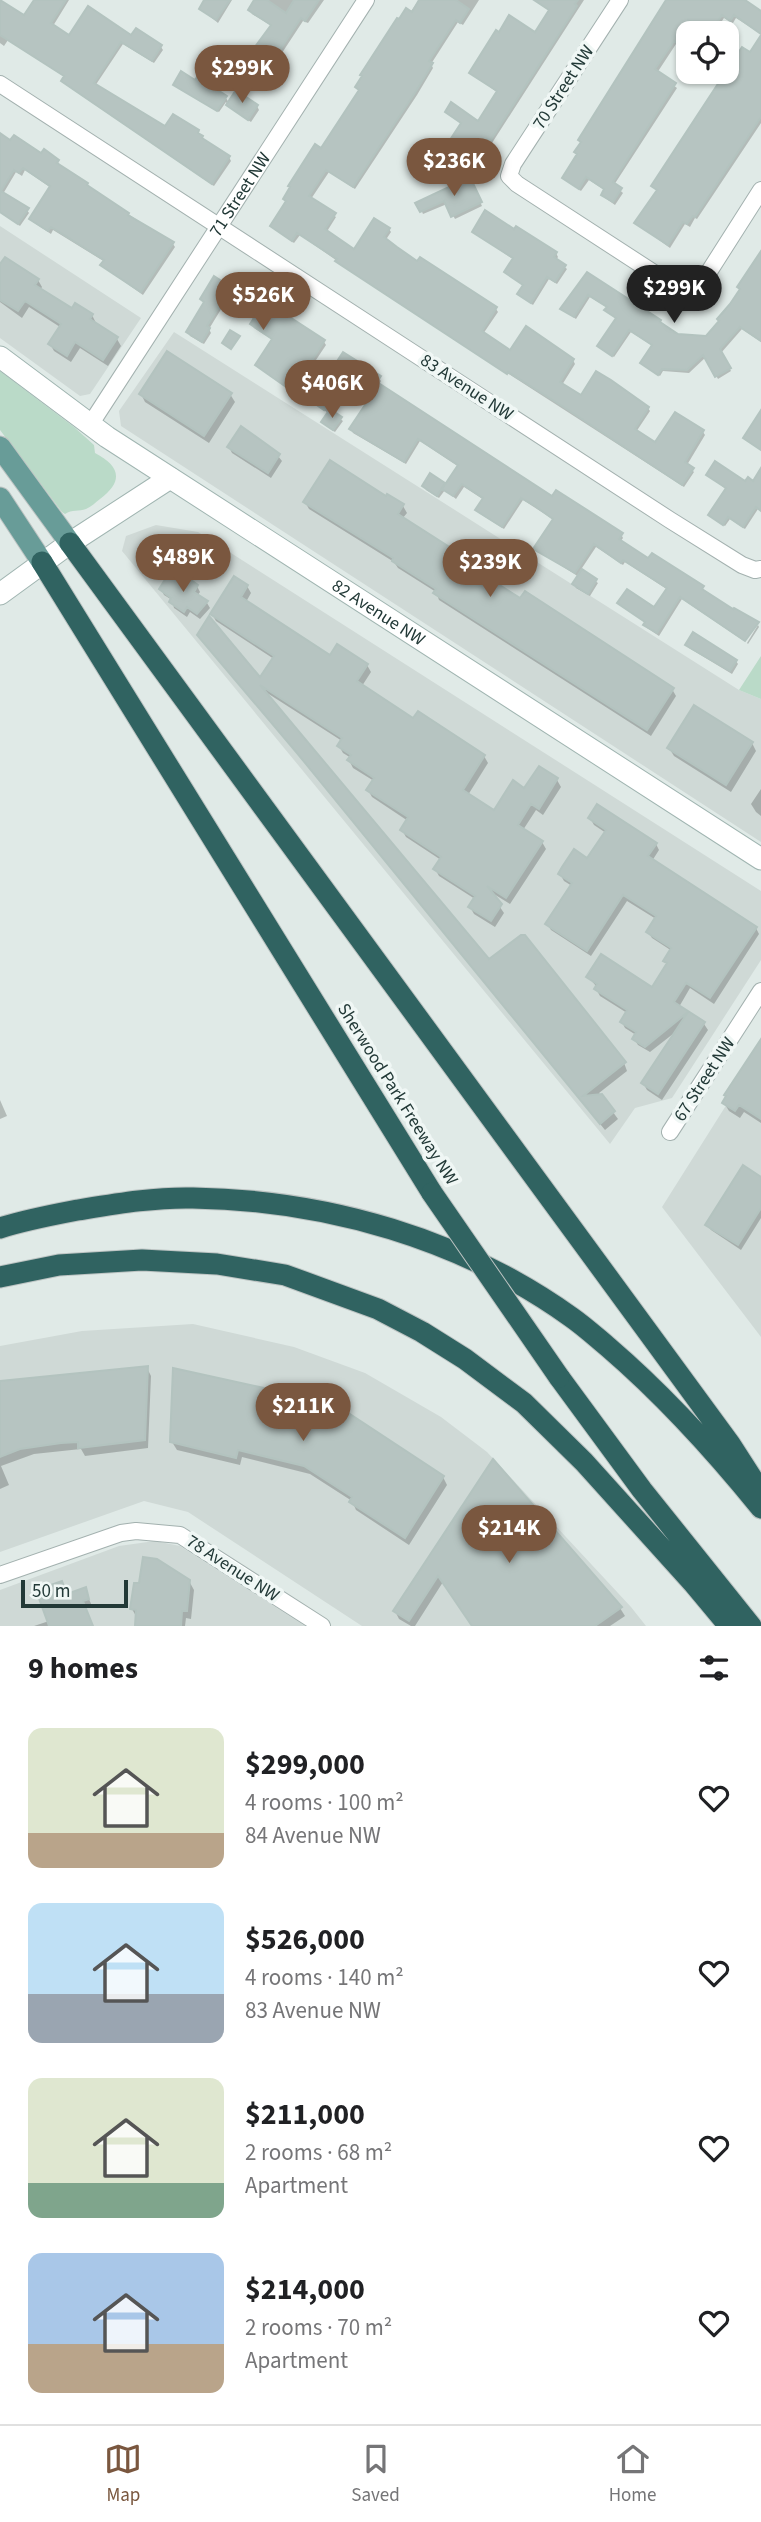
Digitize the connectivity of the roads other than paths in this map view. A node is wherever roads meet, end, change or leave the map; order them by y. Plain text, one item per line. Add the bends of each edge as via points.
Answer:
1 (366, 0) edge
2 (620, 0) edge
3 (0, 84) edge
4 (761, 191) edge
5 (219, 226) junction
6 (0, 357) edge
7 (90, 425) junction
8 (0, 447) edge
9 (170, 478) junction
10 (0, 498) edge
11 (70, 543) junction
12 (42, 562) junction
13 (761, 569) edge
14 (0, 594) edge
15 (761, 859) edge
16 (761, 991) edge
17 (670, 1132) dead end
18 (0, 1228) edge
19 (0, 1277) edge
20 (761, 1492) edge
21 (761, 1508) edge
22 (0, 1574) edge
23 (322, 1626) edge
24 (729, 1626) edge
25 (751, 1626) edge

1 - 5 street, 71 Street NW
2 - 4 street, 70 Street NW via 509,176 689,294 698,289
3 - 5 street, 83 Avenue NW
5 - 7 street, 71 Street NW
5 - 13 street, 83 Avenue NW via 742,565
6 - 7 street, 82 Avenue NW
7 - 9 street, 82 Avenue NW
8 - 11 main road
9 - 11 street
9 - 15 street, 82 Avenue NW
10 - 12 main road
11 - 12 street
11 - 20 highway
12 - 14 street
12 - 25 highway, Sherwood Park Freeway NW, bridge via 432,1193 642,1490
16 - 17 street, 67 Street NW
18 - 21 highway via 120,1203 191,1198 272,1202 349,1217 434,1242 516,1281 573,1318 671,1404
19 - 24 highway via 73,1264 142,1260 217,1264 285,1275 378,1309 466,1359 523,1403 584,1462
22 - 23 street, 78 Avenue NW via 121,1534 180,1535

